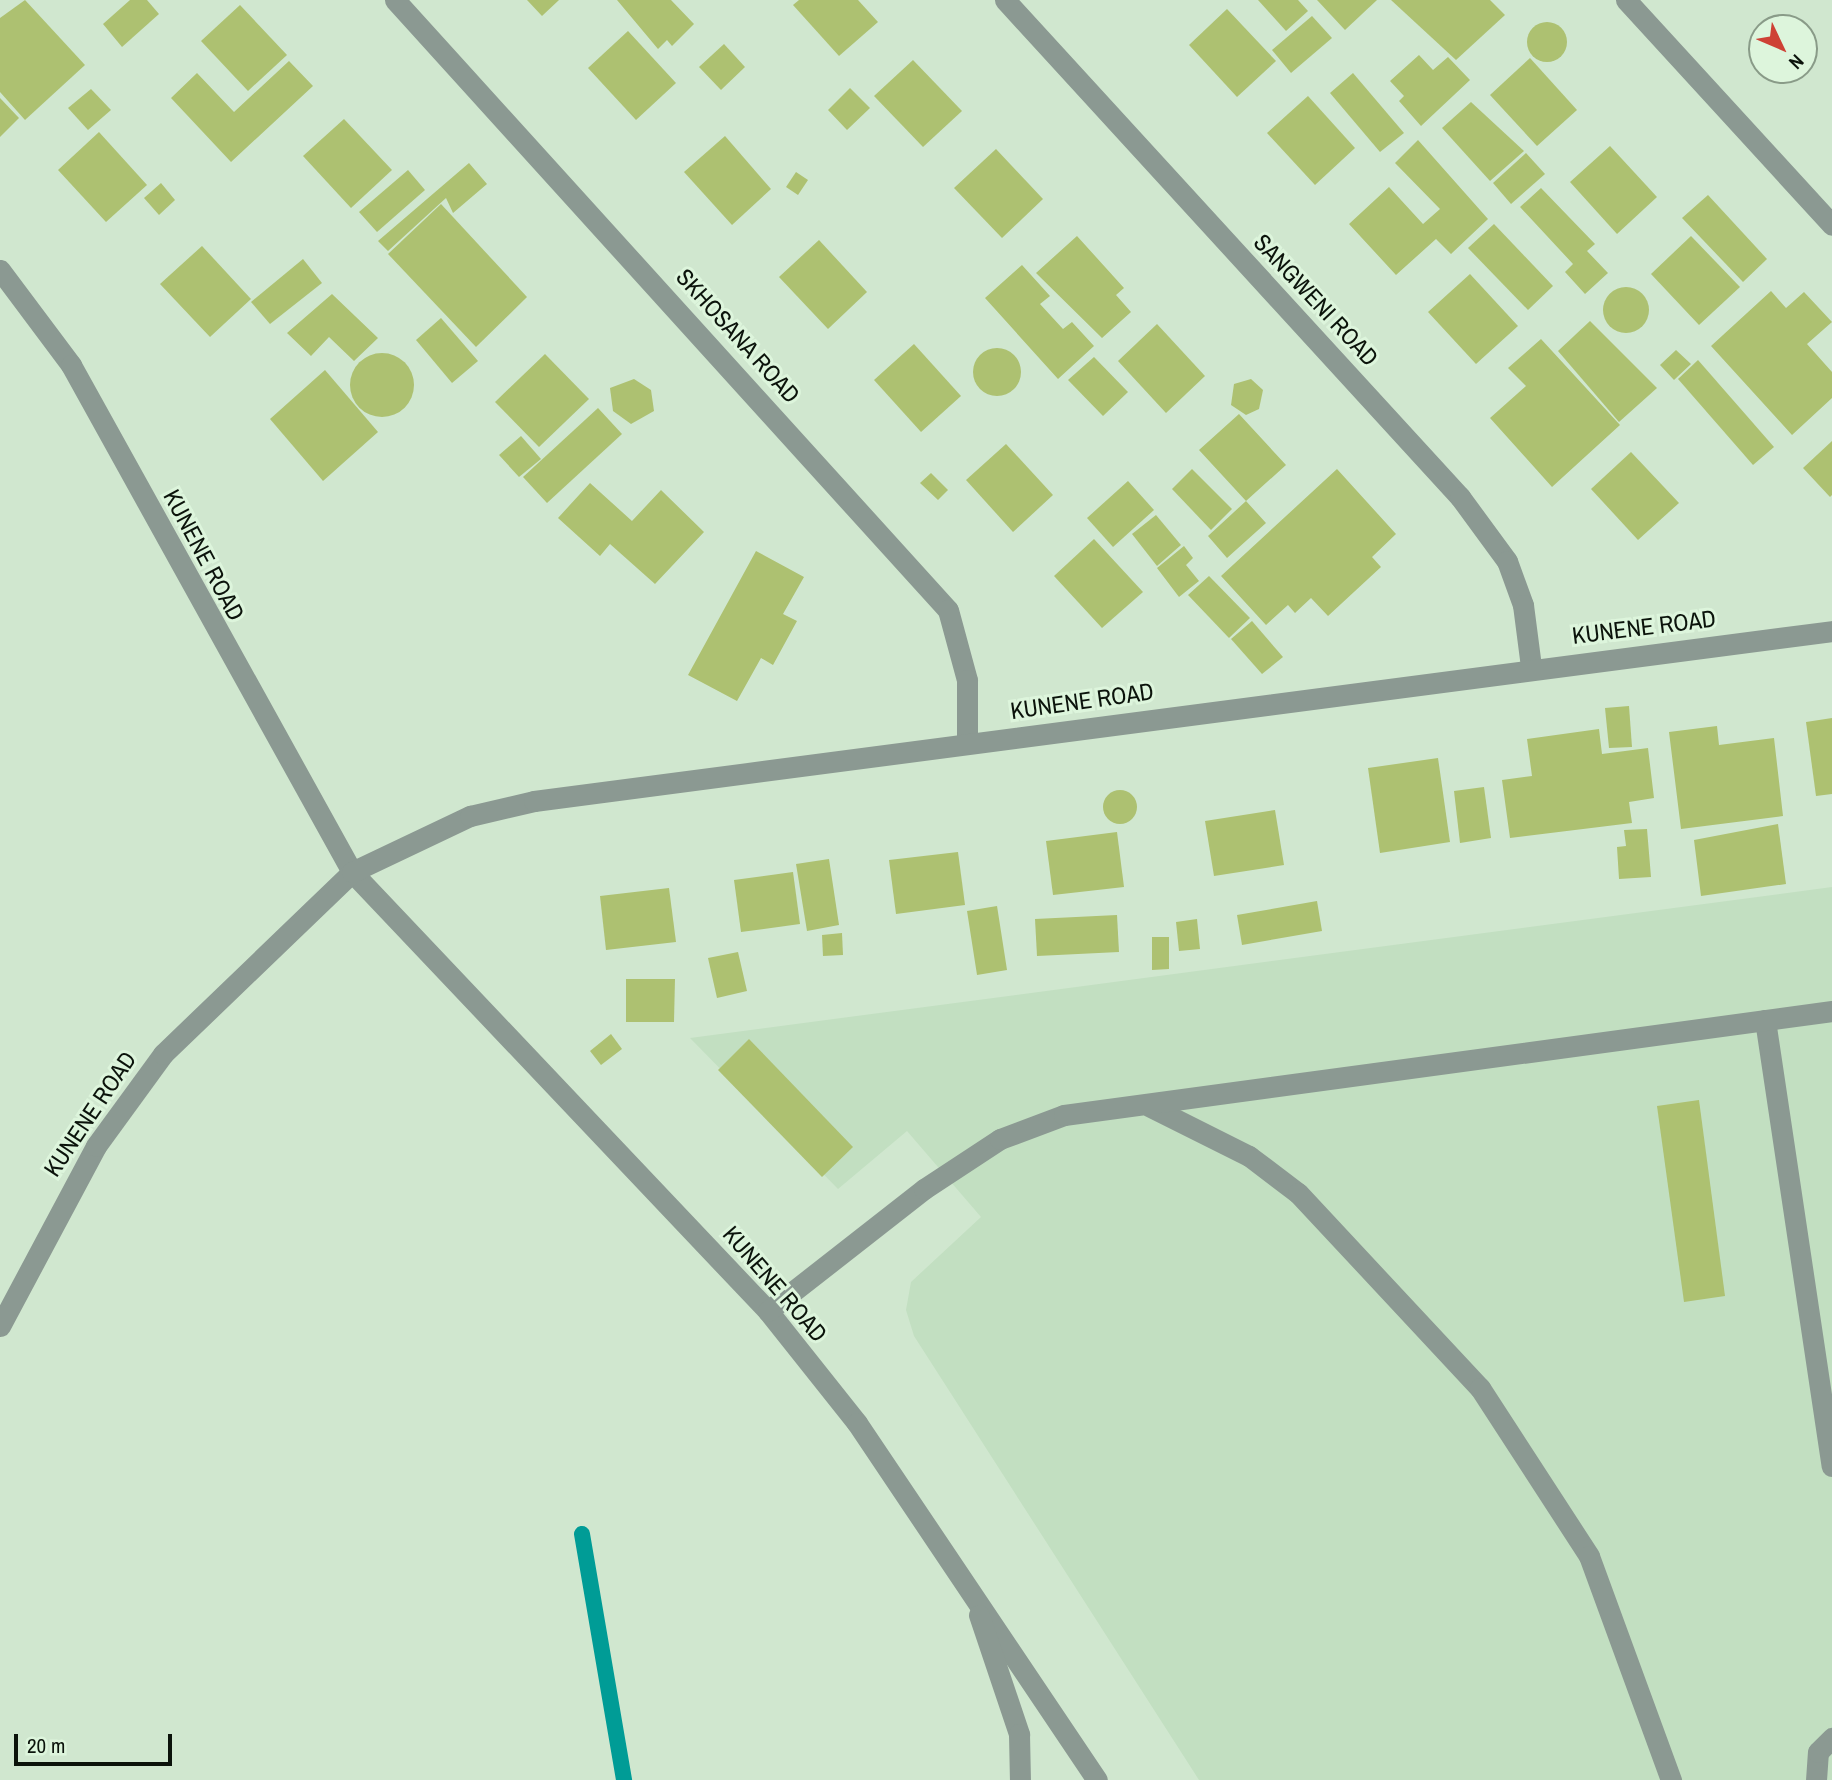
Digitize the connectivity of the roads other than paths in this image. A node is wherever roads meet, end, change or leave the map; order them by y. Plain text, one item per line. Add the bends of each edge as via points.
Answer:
1 (395, 0) edge
2 (1005, 0) edge
3 (1626, 0) edge
4 (1832, 225) edge
5 (0, 270) edge
6 (1832, 631) edge
7 (1531, 667) junction
8 (967, 743) junction
9 (352, 872) junction
10 (1832, 1012) edge
11 (1765, 1020) junction
12 (1149, 1106) junction
13 (768, 1311) junction
14 (0, 1326) edge
15 (1832, 1466) edge
16 (968, 1583) junction
17 (1832, 1738) edge
18 (1020, 1780) edge
19 (1097, 1780) edge
20 (1671, 1780) edge
21 (1816, 1780) edge

1 - 8 street, SKHOSANA ROAD via 947,610 967,680
2 - 7 street, SANGWENI ROAD via 1460,497 1507,561 1523,605
3 - 4 street
5 - 9 street, KUNENE ROAD via 71,365
6 - 7 street, KUNENE ROAD
7 - 8 street, KUNENE ROAD
8 - 9 street, KUNENE ROAD via 534,801 470,816
9 - 13 street, KUNENE ROAD
9 - 14 street, KUNENE ROAD via 163,1054 96,1146
10 - 11 street
11 - 12 street
11 - 15 street
12 - 13 street via 1064,1115 1000,1139 924,1189
12 - 20 street via 1249,1156 1298,1193 1480,1388 1589,1556
13 - 16 street, KUNENE ROAD via 857,1423
16 - 18 street via 1019,1734
16 - 19 street, KUNENE ROAD
17 - 21 street via 1818,1752

